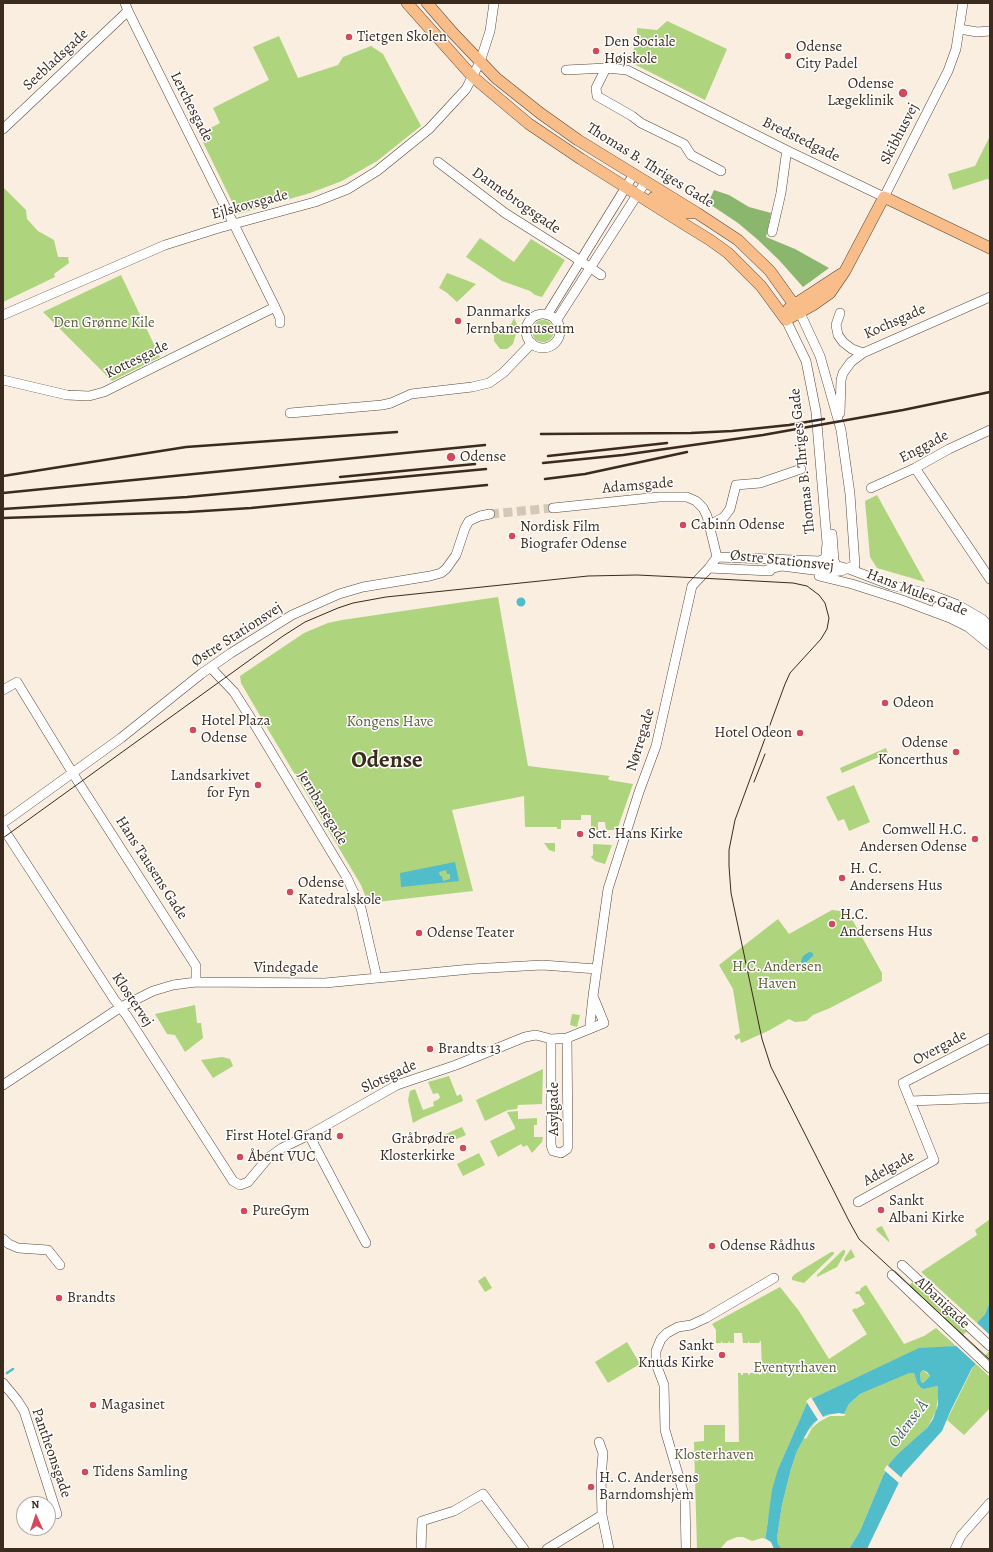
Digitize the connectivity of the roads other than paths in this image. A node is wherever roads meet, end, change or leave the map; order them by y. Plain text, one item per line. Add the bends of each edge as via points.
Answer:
1 (407, 3) edge
2 (427, 3) edge
3 (494, 3) edge
4 (963, 3) edge
5 (126, 7) edge
6 (960, 29) junction
7 (990, 31) edge
8 (480, 62) junction
9 (606, 68) junction
10 (566, 70) dead end
11 (473, 77) junction
12 (3, 130) edge
13 (788, 152) junction
14 (438, 162) dead end
15 (721, 171) dead end
16 (634, 174) junction
17 (626, 187) junction
18 (642, 188) junction
19 (884, 197) junction
20 (234, 224) junction
21 (772, 232) dead end
22 (987, 248) edge
23 (580, 261) junction
24 (590, 268) junction
25 (600, 275) dead end
26 (990, 292) edge
27 (990, 297) edge
28 (967, 306) junction
29 (275, 307) junction
30 (797, 309) junction
31 (840, 313) dead end
32 (3, 315) edge
33 (547, 315) junction
34 (784, 317) junction
35 (556, 321) junction
36 (280, 323) dead end
37 (532, 343) junction
38 (863, 353) junction
39 (3, 380) edge
40 (290, 413) dead end
41 (841, 430) junction
42 (990, 430) edge
43 (915, 468) junction
44 (801, 469) dead end
45 (871, 488) dead end
46 (824, 499) junction
47 (553, 508) tunnel mouth
48 (490, 514) tunnel mouth
49 (710, 525) junction
50 (717, 557) junction
51 (820, 560) junction
52 (709, 568) junction
53 (842, 568) junction
54 (766, 570) junction
55 (990, 579) edge
56 (852, 584) junction
57 (902, 600) junction
58 (990, 627) edge
59 (990, 635) edge
60 (990, 645) edge
61 (211, 668) junction
62 (3, 690) edge
63 (72, 772) junction
64 (3, 823) edge
65 (3, 828) edge
66 (597, 969) junction
67 (377, 978) junction
68 (196, 982) junction
69 (593, 996) junction
70 (121, 1008) junction
71 (592, 1028) junction
72 (551, 1038) junction
73 (567, 1038) junction
74 (990, 1038) edge
75 (3, 1085) edge
76 (990, 1098) edge
77 (910, 1100) junction
78 (309, 1135) junction
79 (240, 1185) joint
80 (858, 1202) dead end
81 (3, 1239) edge
82 (366, 1243) dead end
83 (60, 1265) dead end
84 (902, 1265) dead end
85 (892, 1275) dead end
86 (774, 1278) dead end
87 (990, 1346) edge
88 (990, 1368) edge
89 (3, 1383) edge
90 (599, 1442) dead end
91 (990, 1503) edge
92 (57, 1514) dead end
93 (602, 1515) junction
94 (421, 1549) edge
95 (524, 1549) edge
96 (547, 1549) edge
97 (609, 1549) edge
98 (686, 1549) edge
99 (955, 1549) edge

1 - 11 main road, Thomas B. Thriges Gade
2 - 8 main road, Thomas B. Thriges Gade
3 - 8 street via 490,31
4 - 6 street, Skibhusvej
5 - 12 street, Seebladsgade
5 - 20 street, Lerchesgade
6 - 7 street
6 - 19 street, Skibhusvej via 948,71
8 - 11 street
8 - 16 main road, Thomas B. Thriges Gade via 540,113
9 - 10 street, Bredstedgade
9 - 13 street, Bredstedgade via 627,70
9 - 15 street via 596,88 597,96 641,123 684,144 692,155
11 - 17 main road, Thomas B. Thriges Gade via 529,124
11 - 20 street, Ejlskovsgade via 466,89 429,129 377,171 354,185 315,202
13 - 19 street, Bredstedgade
13 - 21 street
14 - 23 street, Dannebrogsgade via 505,213
16 - 17 street
16 - 18 main road, Thomas B. Thriges Gade
17 - 18 main road, Thomas B. Thriges Gade
17 - 23 street
18 - 24 street
18 - 30 main road, Thomas B. Thriges Gade via 697,213 738,240 770,271
18 - 34 main road, Thomas B. Thriges Gade via 728,252 761,286
19 - 22 main road, Bredstedgade
19 - 30 main road, Skibhusvej via 845,272 830,280
20 - 29 street
20 - 32 street, Ejlskovsgade via 165,245
23 - 24 street, Dannebrogsgade
23 - 33 street
24 - 25 street, Dannebrogsgade
24 - 35 street
26 - 28 street, Kochsgade
27 - 28 street, Kochsgade
28 - 38 street, Kochsgade
29 - 36 street
29 - 39 street, Kottesgade via 104,392 89,396 66,395
30 - 34 main road
30 - 41 street, Thomas B. Thriges Gade via 820,356
31 - 38 street, Kochsgade via 836,325 838,335 852,349
33 - 35 street
33 - 37 street via 537,315 529,321 527,335
34 - 46 street, Thomas B. Thriges Gade via 806,361 817,418
35 - 37 street via 559,334 554,343 544,348
37 - 40 street via 503,373 489,383 411,394 382,405
38 - 41 street via 846,367 841,380
41 - 53 street, Thomas B. Thriges Gade via 856,561 855,565
42 - 43 street, Enggade
43 - 45 street, Enggade
43 - 55 street
44 - 49 street via 760,483 736,485 730,508 724,517
46 - 51 street, Thomas B. Thriges Gade via 826,555
46 - 53 street via 831,520 834,560
47 - 49 street, Adamsgade via 659,497 688,497 703,508
48 - 61 street, Østre Stationsvej via 469,521 456,555 440,573 363,587 319,602 265,632
49 - 50 street, Adamsgade
50 - 51 street, Østre Stationsvej
50 - 52 street
51 - 53 street, Østre Stationsvej
52 - 54 street, Østre Stationsvej
52 - 66 street, Nørregade via 692,586 656,746 608,889
53 - 54 street via 829,572 782,566
53 - 56 street
53 - 58 street, Hans Mules Gade via 958,605 982,619
54 - 56 street, Østre Stationsvej via 824,577
56 - 57 street, Hans Mules Gade
57 - 59 street via 954,612 972,621
57 - 60 street, Hans Mules Gade via 968,627
61 - 63 street, Østre Stationsvej via 121,738
61 - 67 street, Jernbanegade via 234,692 347,878 361,908
62 - 63 street via 17,682
63 - 64 street, Østre Stationsvej
63 - 68 street, Hans Tausens Gade via 196,966
65 - 70 street, Klostervej
66 - 67 street, Vindegade via 542,964
66 - 69 street
67 - 68 street, Vindegade via 325,983
68 - 70 street, Vindegade via 158,989
69 - 71 street via 590,1024
69 - 71 street via 604,1023
70 - 75 street, Vindegade
70 - 79 street, Klostervej via 233,1181
71 - 73 street
72 - 73 street, Slotsgade
72 - 73 street, Asylgade via 551,1145 553,1151 561,1153 568,1146
72 - 78 street, Slotsgade via 536,1035 525,1037 397,1085
74 - 77 street, Overgade via 903,1083
76 - 77 street
77 - 80 street, Adelgade via 934,1160
78 - 79 street, Slotsgade via 268,1158 248,1182
78 - 82 street
81 - 83 street via 18,1248 48,1250
84 - 87 street, Albanigade
85 - 88 street, Albanigade
86 - 98 street via 706,1318 691,1325 678,1327 664,1336 659,1343 655,1356 656,1364 665,1392 665,1430 685,1498
89 - 92 street, Pantheonsgade via 24,1411
90 - 93 street via 603,1453
91 - 99 street via 961,1536
93 - 96 street
93 - 97 street
94 - 95 street via 422,1521 454,1511 483,1494

